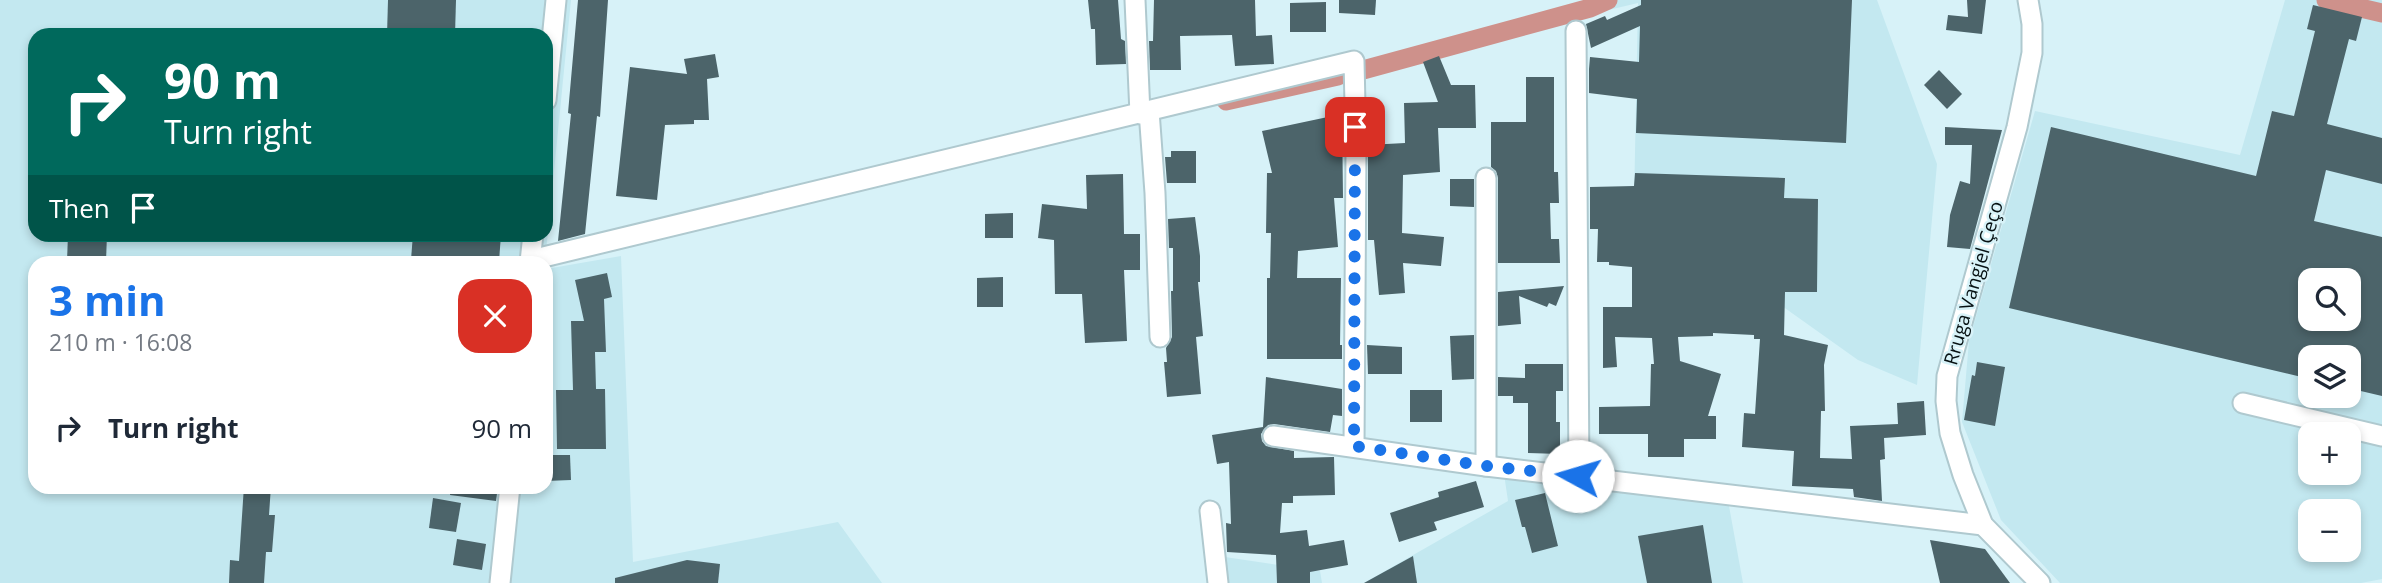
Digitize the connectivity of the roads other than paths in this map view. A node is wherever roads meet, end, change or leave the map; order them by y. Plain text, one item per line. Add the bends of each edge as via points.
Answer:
1 (556, 0) edge
2 (1135, 0) edge
3 (2028, 0) edge
4 (553, 30) edge
5 (1576, 31) dead end
6 (1144, 113) junction
7 (1486, 178) dead end
8 (552, 256) edge
9 (1160, 337) dead end
10 (2243, 403) dead end
11 (1273, 436) dead end
12 (2382, 436) edge
13 (1354, 446) junction
14 (1486, 466) junction
15 (1578, 476) junction
16 (508, 494) edge
17 (1210, 511) dead end
18 (1983, 525) junction
19 (500, 583) edge
20 (1218, 583) edge
21 (2040, 583) edge

1 - 4 street
2 - 6 street
3 - 18 street, Rruga Vangjel Çeço via 2032,53 2017,127 1947,376 1950,433
5 - 15 street
6 - 8 street
6 - 9 street via 1156,193
6 - 13 street via 1354,61
7 - 14 street
10 - 12 street
11 - 13 street
13 - 14 street
14 - 15 street
15 - 18 street
16 - 19 street
17 - 20 street
18 - 21 street, Rruga Vangjel Çeço

